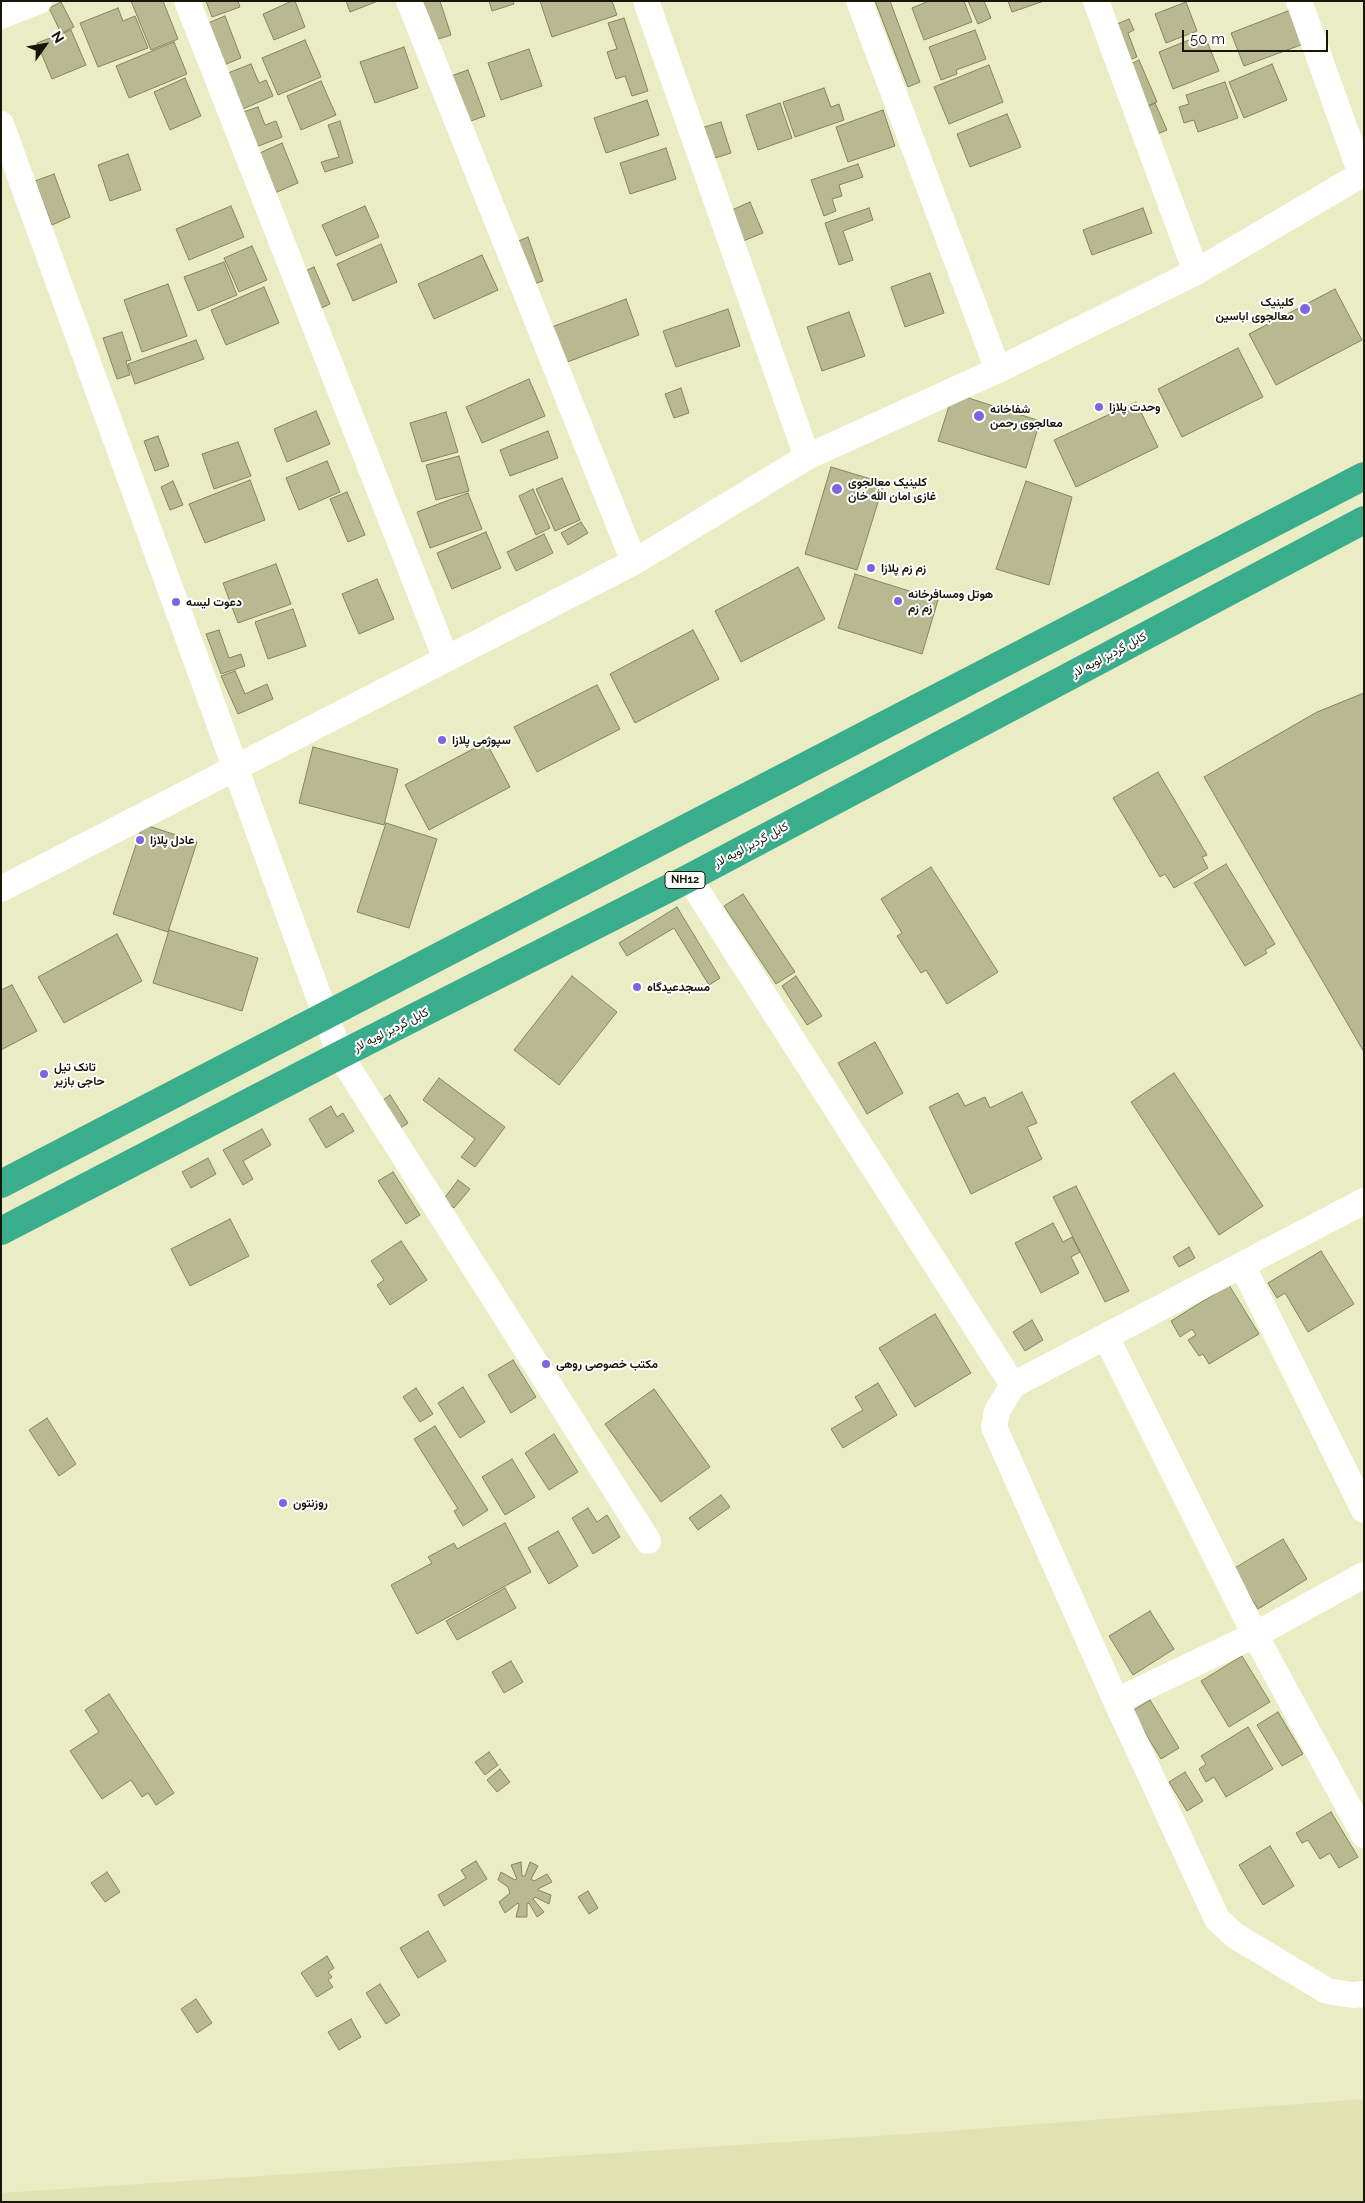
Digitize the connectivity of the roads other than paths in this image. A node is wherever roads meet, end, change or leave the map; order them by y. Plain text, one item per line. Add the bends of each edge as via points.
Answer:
1 (39, 1) edge
2 (187, 1) edge
3 (409, 1) edge
4 (646, 1) edge
5 (859, 1) edge
6 (1096, 1) edge
7 (1299, 1) edge
8 (1, 16) edge
9 (1, 124) edge
10 (1362, 174) edge
11 (1196, 272) junction
12 (998, 370) junction
13 (807, 457) junction
14 (1364, 476) edge
15 (1364, 520) edge
16 (634, 562) junction
17 (446, 659) junction
18 (235, 768) junction
19 (689, 878) junction
20 (1, 889) edge
21 (327, 1017) junction
22 (340, 1055) junction
23 (1, 1184) edge
24 (1364, 1201) edge
25 (1, 1231) edge
26 (1242, 1265) junction
27 (1106, 1336) junction
28 (1013, 1385) junction
29 (1364, 1510) edge
30 (648, 1541) dead end
31 (1364, 1575) edge
32 (1254, 1635) junction
33 (1116, 1701) junction
34 (1364, 1835) edge
35 (1364, 1994) edge

1 - 8 street
2 - 17 street
3 - 16 street
4 - 13 street
5 - 12 street
6 - 11 street
7 - 10 street
9 - 18 street
10 - 11 street
11 - 12 street
12 - 13 street
13 - 16 street
14 - 21 highway
15 - 19 highway, کابل گردیز لویه لار / NH12
16 - 17 street
17 - 18 street
18 - 20 street
18 - 21 street
19 - 22 highway, کابل گردیز لویه لار / NH12
19 - 28 street
21 - 22 street
21 - 23 highway
22 - 25 highway, کابل گردیز لویه لار / NH12
22 - 30 street
24 - 26 street
26 - 27 street
26 - 29 street
27 - 28 street
27 - 32 street
28 - 33 street via 997,1411 994,1427
31 - 32 street
32 - 33 street
32 - 34 street
33 - 35 street via 1217,1919 1234,1935 1328,1992 1352,1996

